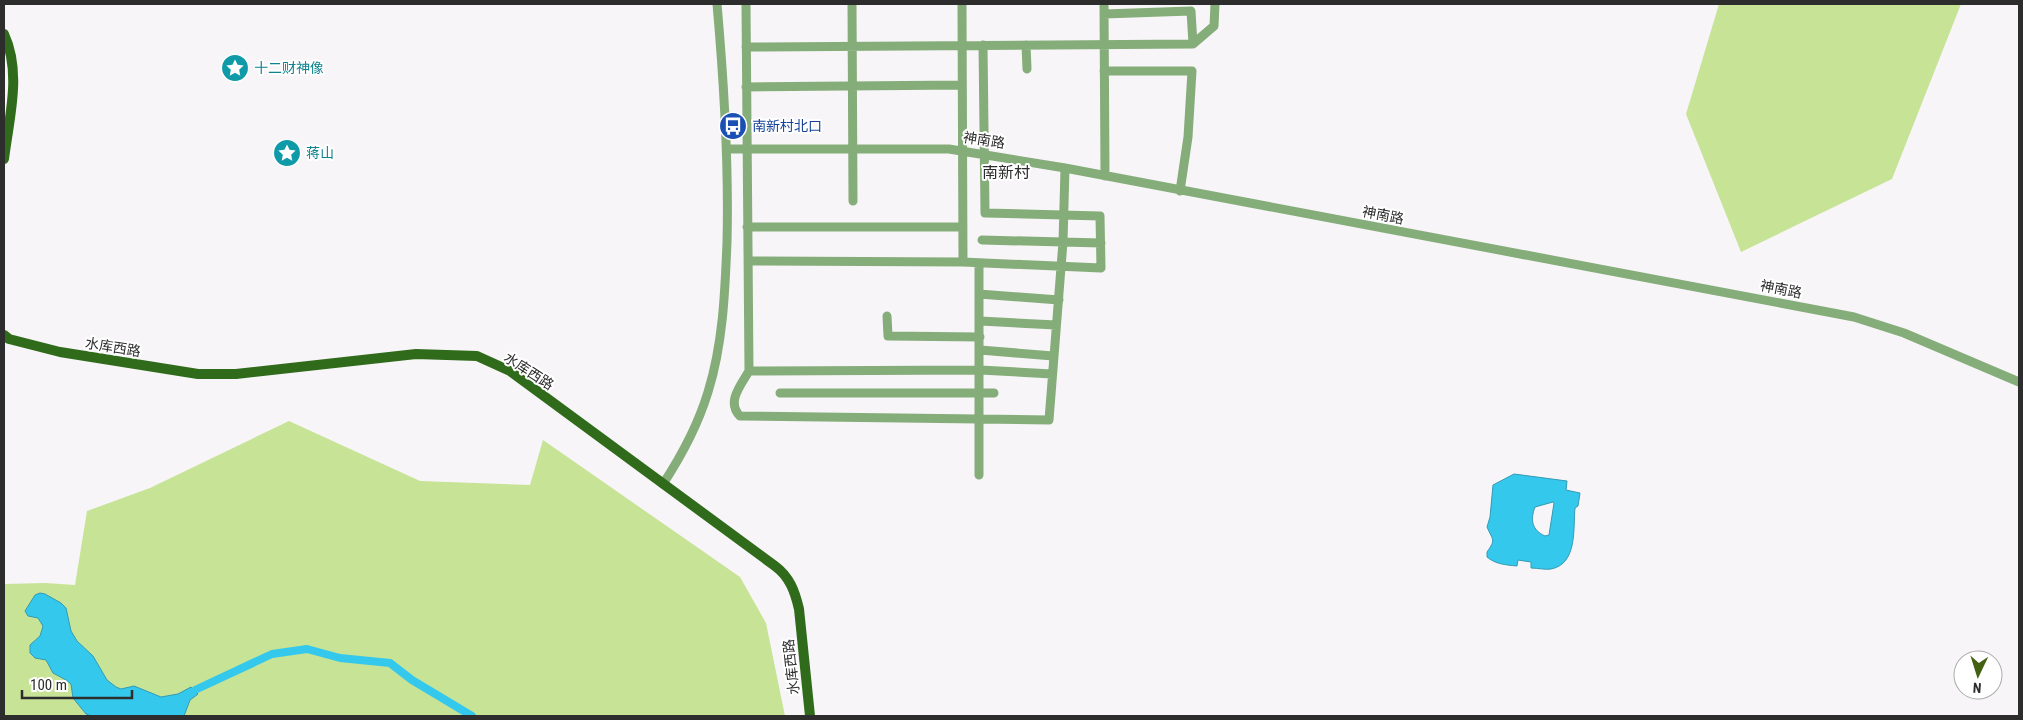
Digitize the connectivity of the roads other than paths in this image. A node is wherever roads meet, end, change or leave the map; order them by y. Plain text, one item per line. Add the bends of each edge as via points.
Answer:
1 (717, 4) edge
2 (746, 4) edge
3 (852, 4) edge
4 (962, 4) edge
5 (1104, 4) edge
6 (1215, 4) edge
7 (1104, 14) junction
8 (4, 34) edge
9 (1104, 44) junction
10 (1192, 44) junction
11 (983, 45) junction
12 (1026, 45) junction
13 (852, 46) junction
14 (962, 46) junction
15 (746, 47) junction
16 (1027, 69) dead end
17 (1104, 71) junction
18 (962, 85) junction
19 (852, 86) junction
20 (746, 87) junction
21 (727, 149) junction
22 (747, 149) junction
23 (852, 149) junction
24 (962, 150) junction
25 (984, 154) junction
26 (4, 159) edge
27 (1065, 168) junction
28 (1105, 176) junction
29 (1180, 191) junction
30 (852, 201) dead end
31 (1065, 215) junction
32 (748, 227) junction
33 (963, 227) junction
34 (982, 240) dead end
35 (1064, 242) junction
36 (1101, 243) junction
37 (748, 261) junction
38 (963, 262) junction
39 (979, 264) junction
40 (1062, 267) junction
41 (979, 294) junction
42 (1058, 300) junction
43 (887, 316) dead end
44 (980, 321) junction
45 (1056, 326) junction
46 (4, 334) edge
47 (980, 337) junction
48 (980, 350) junction
49 (1053, 356) junction
50 (980, 370) junction
51 (749, 371) junction
52 (1052, 374) junction
53 (2019, 382) edge
54 (780, 393) dead end
55 (994, 393) dead end
56 (979, 394) junction
57 (979, 419) junction
58 (979, 475) dead end
59 (663, 484) junction
60 (810, 716) edge

1 - 21 street
2 - 15 street
3 - 13 street
4 - 14 street
5 - 7 street
6 - 10 street via 1214,26
7 - 9 street
7 - 10 street via 1191,10
8 - 26 main road via 14,71
9 - 10 street
9 - 12 street
9 - 17 street
11 - 12 street
11 - 14 street
11 - 25 street
12 - 16 street
13 - 14 street
13 - 15 street
13 - 19 street
14 - 18 street
15 - 20 street
17 - 28 street
17 - 29 street via 1192,71 1188,137
18 - 19 street
18 - 24 street
19 - 20 street
19 - 23 street
20 - 22 street
21 - 22 street, 神南路
21 - 59 street via 726,283 716,359 688,443
22 - 23 street, 神南路
22 - 32 street
23 - 24 street, 神南路
23 - 30 street
24 - 25 street, 神南路
24 - 33 street
25 - 27 street, 神南路
25 - 31 street via 985,213
27 - 28 street, 神南路
27 - 31 street
28 - 29 street, 神南路
29 - 53 street, 神南路 via 1854,317 1904,333
31 - 35 street
31 - 36 street via 1100,216
32 - 33 street
32 - 37 street
33 - 38 street
34 - 35 street
35 - 36 street
35 - 40 street
36 - 40 street via 1101,268
37 - 38 street
37 - 51 street
38 - 39 street
39 - 40 street
39 - 41 street
40 - 42 street
41 - 42 street
41 - 44 street
42 - 45 street
43 - 47 street via 888,336
44 - 45 street
44 - 47 street
45 - 49 street
46 - 59 main road, 水库西路 via 9,339 60,352 198,374 236,374 416,354 477,356 510,372
47 - 48 street
48 - 49 street
48 - 50 street
49 - 52 street
50 - 51 street
50 - 52 street
50 - 56 street
51 - 57 street via 733,402 734,410 740,416
52 - 57 street via 1049,420
54 - 56 street
55 - 56 street
56 - 57 street
57 - 58 street
59 - 60 main road, 水库西路 via 775,566 791,585 799,609

